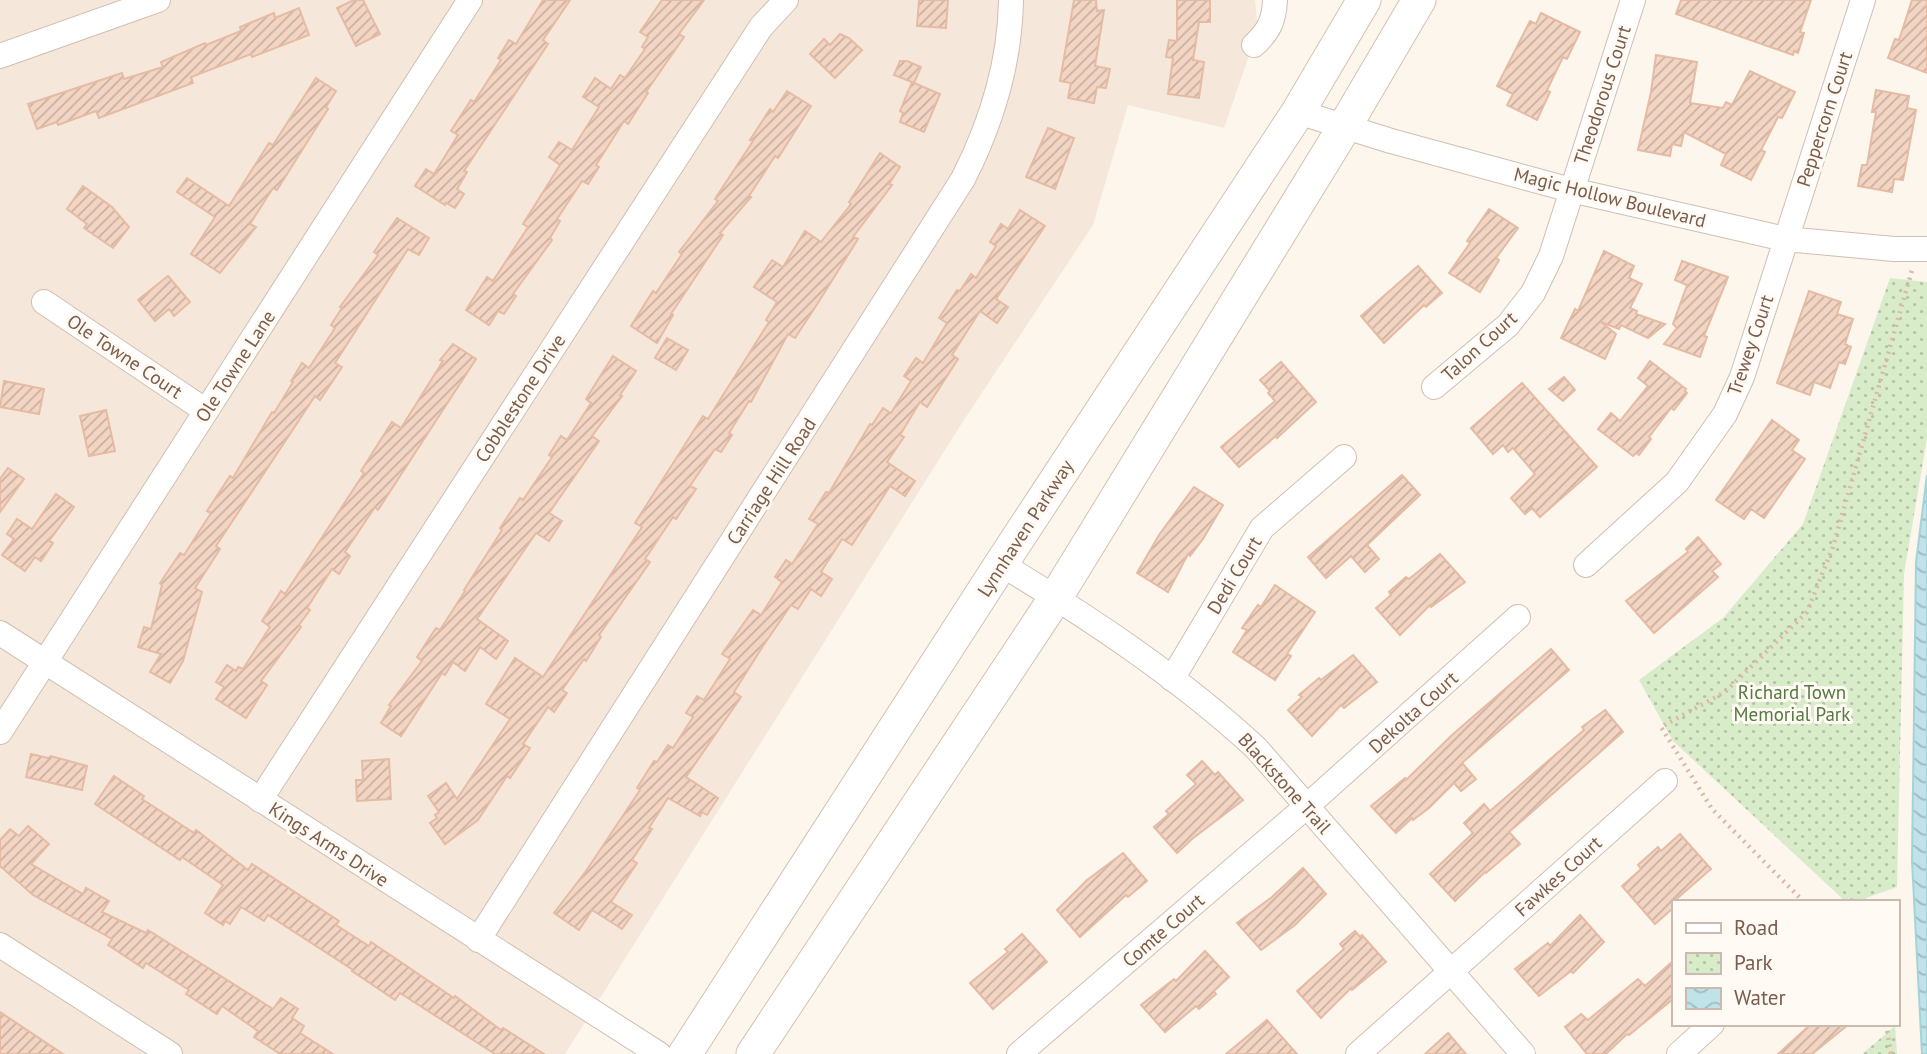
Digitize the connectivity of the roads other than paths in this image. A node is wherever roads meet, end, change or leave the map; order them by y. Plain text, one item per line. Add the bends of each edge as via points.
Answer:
1 (158, 0) edge
2 (470, 0) edge
3 (786, 0) edge
4 (1011, 0) edge
5 (1275, 0) edge
6 (1364, 0) edge
7 (1419, 0) edge
8 (1633, 0) edge
9 (1863, 0) edge
10 (1254, 45) dead end
11 (0, 56) edge
12 (1298, 112) junction
13 (1345, 126) junction
14 (1571, 190) junction
15 (1785, 239) junction
16 (1922, 249) edge
17 (44, 302) dead end
18 (1434, 387) dead end
19 (206, 411) junction
20 (1344, 457) dead end
21 (1001, 564) junction
22 (1586, 565) dead end
23 (1056, 597) junction
24 (1518, 617) dead end
25 (0, 633) edge
26 (45, 662) junction
27 (1172, 679) junction
28 (0, 732) edge
29 (1665, 781) dead end
30 (260, 800) junction
31 (1307, 806) junction
32 (478, 940) junction
33 (0, 945) edge
34 (1451, 972) junction
35 (1710, 1026) edge
36 (170, 1054) edge
37 (659, 1054) edge
38 (685, 1054) edge
39 (753, 1054) edge
40 (1019, 1054) edge
41 (1358, 1054) edge
42 (1523, 1054) edge
43 (1679, 1054) edge

1 - 11 street
2 - 19 street, Ole Towne Lane
3 - 30 street, Cobblestone Drive via 761,27
4 - 32 street, Carriage Hill Road via 995,106 964,179
5 - 10 street via 1268,32
6 - 12 main road, Lynnhaven Parkway
7 - 13 main road
8 - 14 street, Theodorous Court
9 - 15 street, Peppercorn Court
12 - 13 street, Magic Hollow Boulevard
12 - 21 main road, Lynnhaven Parkway
13 - 14 street, Magic Hollow Boulevard
13 - 23 main road
14 - 15 street, Magic Hollow Boulevard
14 - 18 street, Talon Court via 1551,256 1533,293 1508,325
15 - 16 street, Magic Hollow Boulevard
15 - 22 street, Trewey Court via 1742,377 1725,414 1677,482
17 - 19 street, Ole Towne Court
19 - 26 street, Ole Towne Lane
20 - 27 street, Dedi Court via 1262,528
21 - 23 street, Blackstone Trail
21 - 38 main road, Lynnhaven Parkway
23 - 27 street, Blackstone Trail
23 - 39 main road
24 - 31 street, Dekolta Court
25 - 26 street, Kings Arms Drive
26 - 28 street, Ole Towne Lane
26 - 30 street, Kings Arms Drive
27 - 31 street, Blackstone Trail via 1256,748
29 - 34 street, Fawkes Court
30 - 32 street, Kings Arms Drive
31 - 34 street, Blackstone Trail
31 - 40 street, Comte Court
32 - 37 street, Kings Arms Drive
33 - 36 street
34 - 41 street, Fawkes Court
34 - 42 street, Blackstone Trail
35 - 43 street

